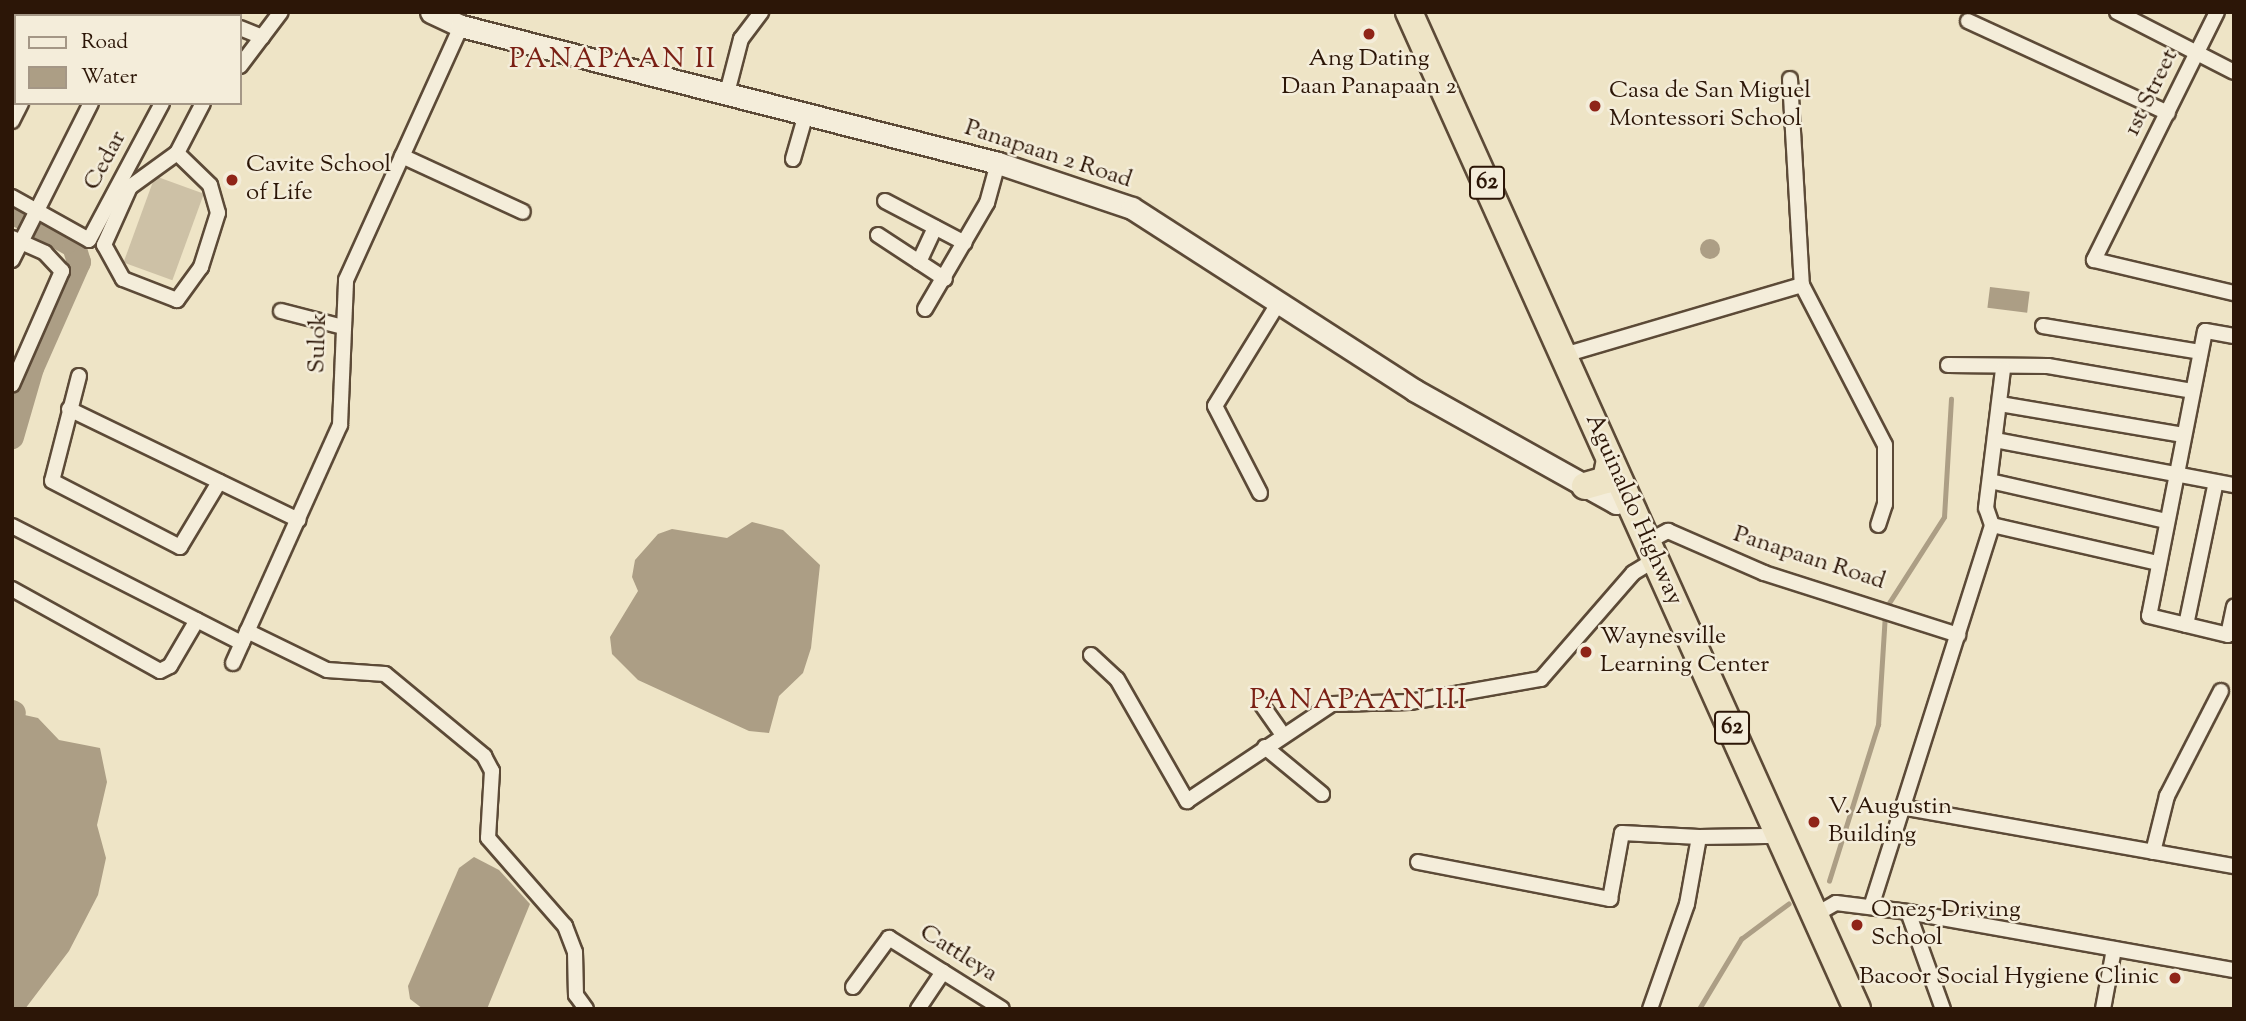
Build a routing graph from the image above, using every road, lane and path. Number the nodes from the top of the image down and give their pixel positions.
1 (281, 12) edge
2 (761, 12) edge
3 (1409, 12) edge
4 (2117, 12) edge
5 (2217, 12) edge
6 (446, 18) edge
7 (1968, 21) dead end
8 (242, 29) edge
9 (262, 37) junction
10 (2197, 53) junction
11 (242, 63) edge
12 (2234, 72) edge
13 (1790, 79) dead end
14 (727, 93) junction
15 (20, 105) edge
16 (90, 105) edge
17 (161, 105) edge
18 (202, 105) edge
19 (2168, 113) junction
20 (806, 114) junction
21 (12, 121) edge
22 (177, 153) junction
23 (402, 156) junction
24 (793, 159) dead end
25 (998, 163) junction
26 (12, 197) edge
27 (885, 201) dead end
28 (33, 211) junction
29 (523, 212) dead end
30 (935, 228) junction
31 (877, 235) dead end
32 (18, 239) edge
33 (965, 243) junction
34 (12, 260) edge
35 (919, 262) junction
36 (945, 279) junction
37 (1802, 285) junction
38 (2234, 293) edge
39 (1279, 302) junction
40 (925, 309) dead end
41 (281, 311) dead end
42 (340, 326) junction
43 (2043, 326) dead end
44 (2234, 336) edge
45 (2200, 352) junction
46 (1564, 355) junction
47 (1948, 365) dead end
48 (2003, 369) junction
49 (79, 376) dead end
50 (12, 385) edge
51 (2192, 391) junction
52 (2000, 404) junction
53 (69, 409) junction
54 (2183, 435) junction
55 (1995, 440) junction
56 (1611, 460) junction
57 (2175, 475) junction
58 (1990, 481) junction
59 (219, 482) junction
60 (2216, 482) junction
61 (2234, 485) edge
62 (1585, 486) junction
63 (1260, 493) dead end
64 (1628, 498) junction
65 (299, 520) junction
66 (2166, 521) junction
67 (1878, 525) dead end
68 (1992, 525) junction
69 (12, 526) edge
70 (1652, 550) junction
71 (2158, 563) junction
72 (12, 589) edge
73 (2234, 607) edge
74 (197, 620) junction
75 (2186, 625) junction
76 (1958, 635) junction
77 (245, 637) junction
78 (1091, 655) dead end
79 (233, 663) dead end
80 (2221, 691) dead end
81 (1262, 705) dead end
82 (1283, 735) junction
83 (1265, 747) junction
84 (1322, 794) dead end
85 (1907, 808) junction
86 (1779, 829) junction
87 (1699, 837) junction
88 (2153, 852) junction
89 (1418, 862) dead end
90 (2232, 864) edge
91 (1871, 907) junction
92 (1908, 912) junction
93 (1815, 915) junction
94 (2115, 949) junction
95 (2234, 970) edge
96 (943, 972) junction
97 (853, 987) dead end
98 (576, 995) junction
99 (993, 1006) edge
100 (570, 1009) edge
101 (586, 1009) edge
102 (918, 1009) edge
103 (1650, 1009) edge
104 (1857, 1009) edge
105 (1943, 1009) edge
106 (2103, 1009) edge

1 - 9 street
2 - 14 street
3 - 46 highway, Aguinaldo Highway / 62
4 - 10 street
5 - 10 street, 1st Street
6 - 14 street, Panapaan 2 Road
6 - 23 street, Sulok
7 - 19 street
8 - 9 street
9 - 11 street
10 - 12 street
10 - 19 street, 1st Street
13 - 37 street
14 - 20 street, Panapaan 2 Road
15 - 21 street
16 - 28 street
17 - 28 street, Cedar
18 - 22 street
19 - 38 street, 1st Street
20 - 24 street
20 - 25 street, Panapaan 2 Road
22 - 22 street
23 - 29 street
23 - 42 street, Sulok
25 - 33 street
25 - 39 street, Panapaan 2 Road
26 - 28 street
27 - 30 street
28 - 32 street
30 - 33 street
30 - 35 street
31 - 35 street
32 - 34 street
32 - 50 street
33 - 36 street
35 - 36 street
36 - 40 street
37 - 46 street
37 - 67 street
39 - 62 street, Panapaan 2 Road
39 - 63 street
41 - 42 street
42 - 65 street, Sulok
43 - 45 street
44 - 45 street
45 - 51 street
46 - 56 highway, Aguinaldo Highway / 62
47 - 48 street
48 - 51 street
48 - 52 street
49 - 53 street
51 - 54 street
52 - 54 street
52 - 55 street
53 - 59 street
53 - 59 street
54 - 57 street
55 - 57 street
55 - 58 street
56 - 62 highway
56 - 64 highway, Aguinaldo Highway / 62
57 - 60 street
57 - 66 street
58 - 66 street
58 - 68 street
59 - 65 street
60 - 61 street
60 - 75 street
62 - 64 street, Panapaan 2 Road
64 - 70 highway, Aguinaldo Highway / 62
65 - 77 street, Sulok
66 - 71 street
68 - 71 street
68 - 76 street
69 - 74 street
70 - 76 street, Panapaan Road
70 - 82 street
70 - 86 highway, Aguinaldo Highway / 62
71 - 75 street
72 - 74 street
73 - 75 street
74 - 77 street
76 - 85 street
77 - 79 street, Sulok
77 - 98 street
78 - 83 street
80 - 88 street
81 - 82 street
82 - 83 street
83 - 84 street
85 - 88 street
85 - 91 street
86 - 87 street
86 - 93 highway, Aguinaldo Highway / 62
87 - 89 street
87 - 103 street
88 - 90 street
91 - 92 street
91 - 93 street
92 - 94 street
92 - 105 street
93 - 104 highway, Aguinaldo Highway / 62
94 - 95 street
94 - 106 street
96 - 97 street, Cattleya
96 - 99 street, Cattleya
96 - 102 street
98 - 100 street
98 - 101 street

